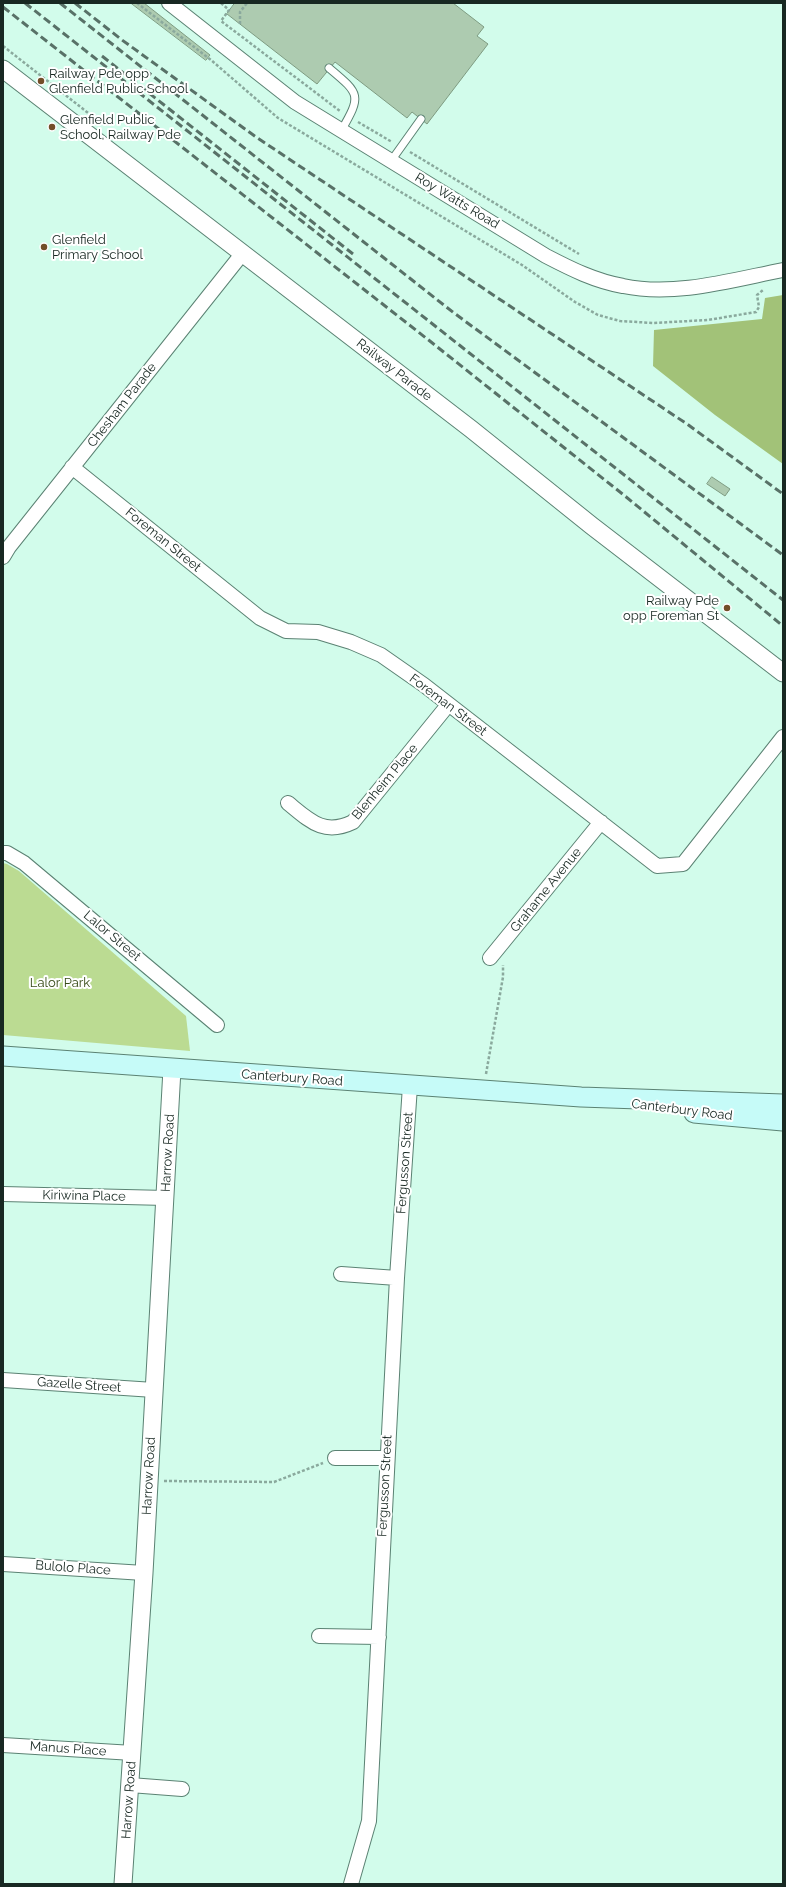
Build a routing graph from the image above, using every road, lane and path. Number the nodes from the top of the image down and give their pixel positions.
1 (137, 3) edge
2 (169, 3) edge
3 (221, 3) edge
4 (247, 3) edge
5 (240, 24) dead end
6 (3, 46) edge
7 (329, 68) dead end
8 (3, 69) edge
9 (350, 116) junction
10 (421, 119) dead end
11 (97, 120) dead end
12 (341, 131) junction
13 (401, 147) junction
14 (391, 161) junction
15 (242, 254) junction
16 (581, 256) dead end
17 (783, 270) edge
18 (769, 289) dead end
19 (72, 468) junction
20 (3, 556) edge
21 (783, 673) edge
22 (448, 705) junction
23 (783, 737) edge
24 (288, 803) dead end
25 (601, 822) junction
26 (3, 853) edge
27 (501, 944) junction
28 (490, 958) dead end
29 (217, 1025) dead end
30 (3, 1056) edge
31 (172, 1069) junction
32 (410, 1086) junction
33 (483, 1090) junction
34 (581, 1097) junction
35 (783, 1104) edge
36 (704, 1114) junction
37 (783, 1121) edge
38 (783, 1131) edge
39 (3, 1194) edge
40 (166, 1198) junction
41 (341, 1274) dead end
42 (396, 1278) junction
43 (3, 1380) edge
44 (154, 1390) junction
45 (335, 1458) joint
46 (386, 1458) junction
47 (149, 1481) junction
48 (3, 1564) edge
49 (144, 1573) junction
50 (319, 1636) dead end
51 (379, 1637) junction
52 (3, 1745) edge
53 (133, 1753) junction
54 (130, 1785) junction
55 (182, 1789) dead end
56 (123, 1884) edge
57 (351, 1884) edge

1 - 18 path
2 - 12 street, Roy Watts Road
3 - 9 path
4 - 5 path
6 - 11 path
7 - 9 lane
8 - 15 street, Railway Parade
9 - 12 lane
9 - 13 path
10 - 13 lane
12 - 14 street, Roy Watts Road
13 - 14 lane
13 - 16 path
14 - 17 street, Roy Watts Road
15 - 19 street, Chesham Parade
15 - 21 street, Railway Parade
19 - 20 street, Chesham Parade
19 - 22 street, Foreman Street
22 - 24 street, Blenheim Place
22 - 25 street, Foreman Street
23 - 25 street, Foreman Street
25 - 27 street, Grahame Avenue
26 - 29 street, Lalor Street
27 - 28 street, Grahame Avenue
27 - 33 path
30 - 31 main road, Canterbury Road
31 - 32 main road, Canterbury Road
31 - 40 street, Harrow Road
32 - 33 main road, Canterbury Road
32 - 42 street, Fergusson Street
33 - 34 main road, Canterbury Road
34 - 35 main road, Canterbury Road
34 - 36 main road, Canterbury Road
36 - 37 main road, Canterbury Road
36 - 38 main road
39 - 40 street, Kiriwina Place
40 - 44 street, Harrow Road
41 - 42 street
42 - 46 street, Fergusson Street
43 - 44 street, Gazelle Street
44 - 47 street, Harrow Road
45 - 46 street
45 - 47 path
46 - 51 street, Fergusson Street
47 - 49 street, Harrow Road
48 - 49 street, Bulolo Place
49 - 53 street, Harrow Road
50 - 51 street
51 - 57 street, Fergusson Street
52 - 53 street, Manus Place
53 - 54 street, Harrow Road
54 - 55 street
54 - 56 street, Harrow Road

